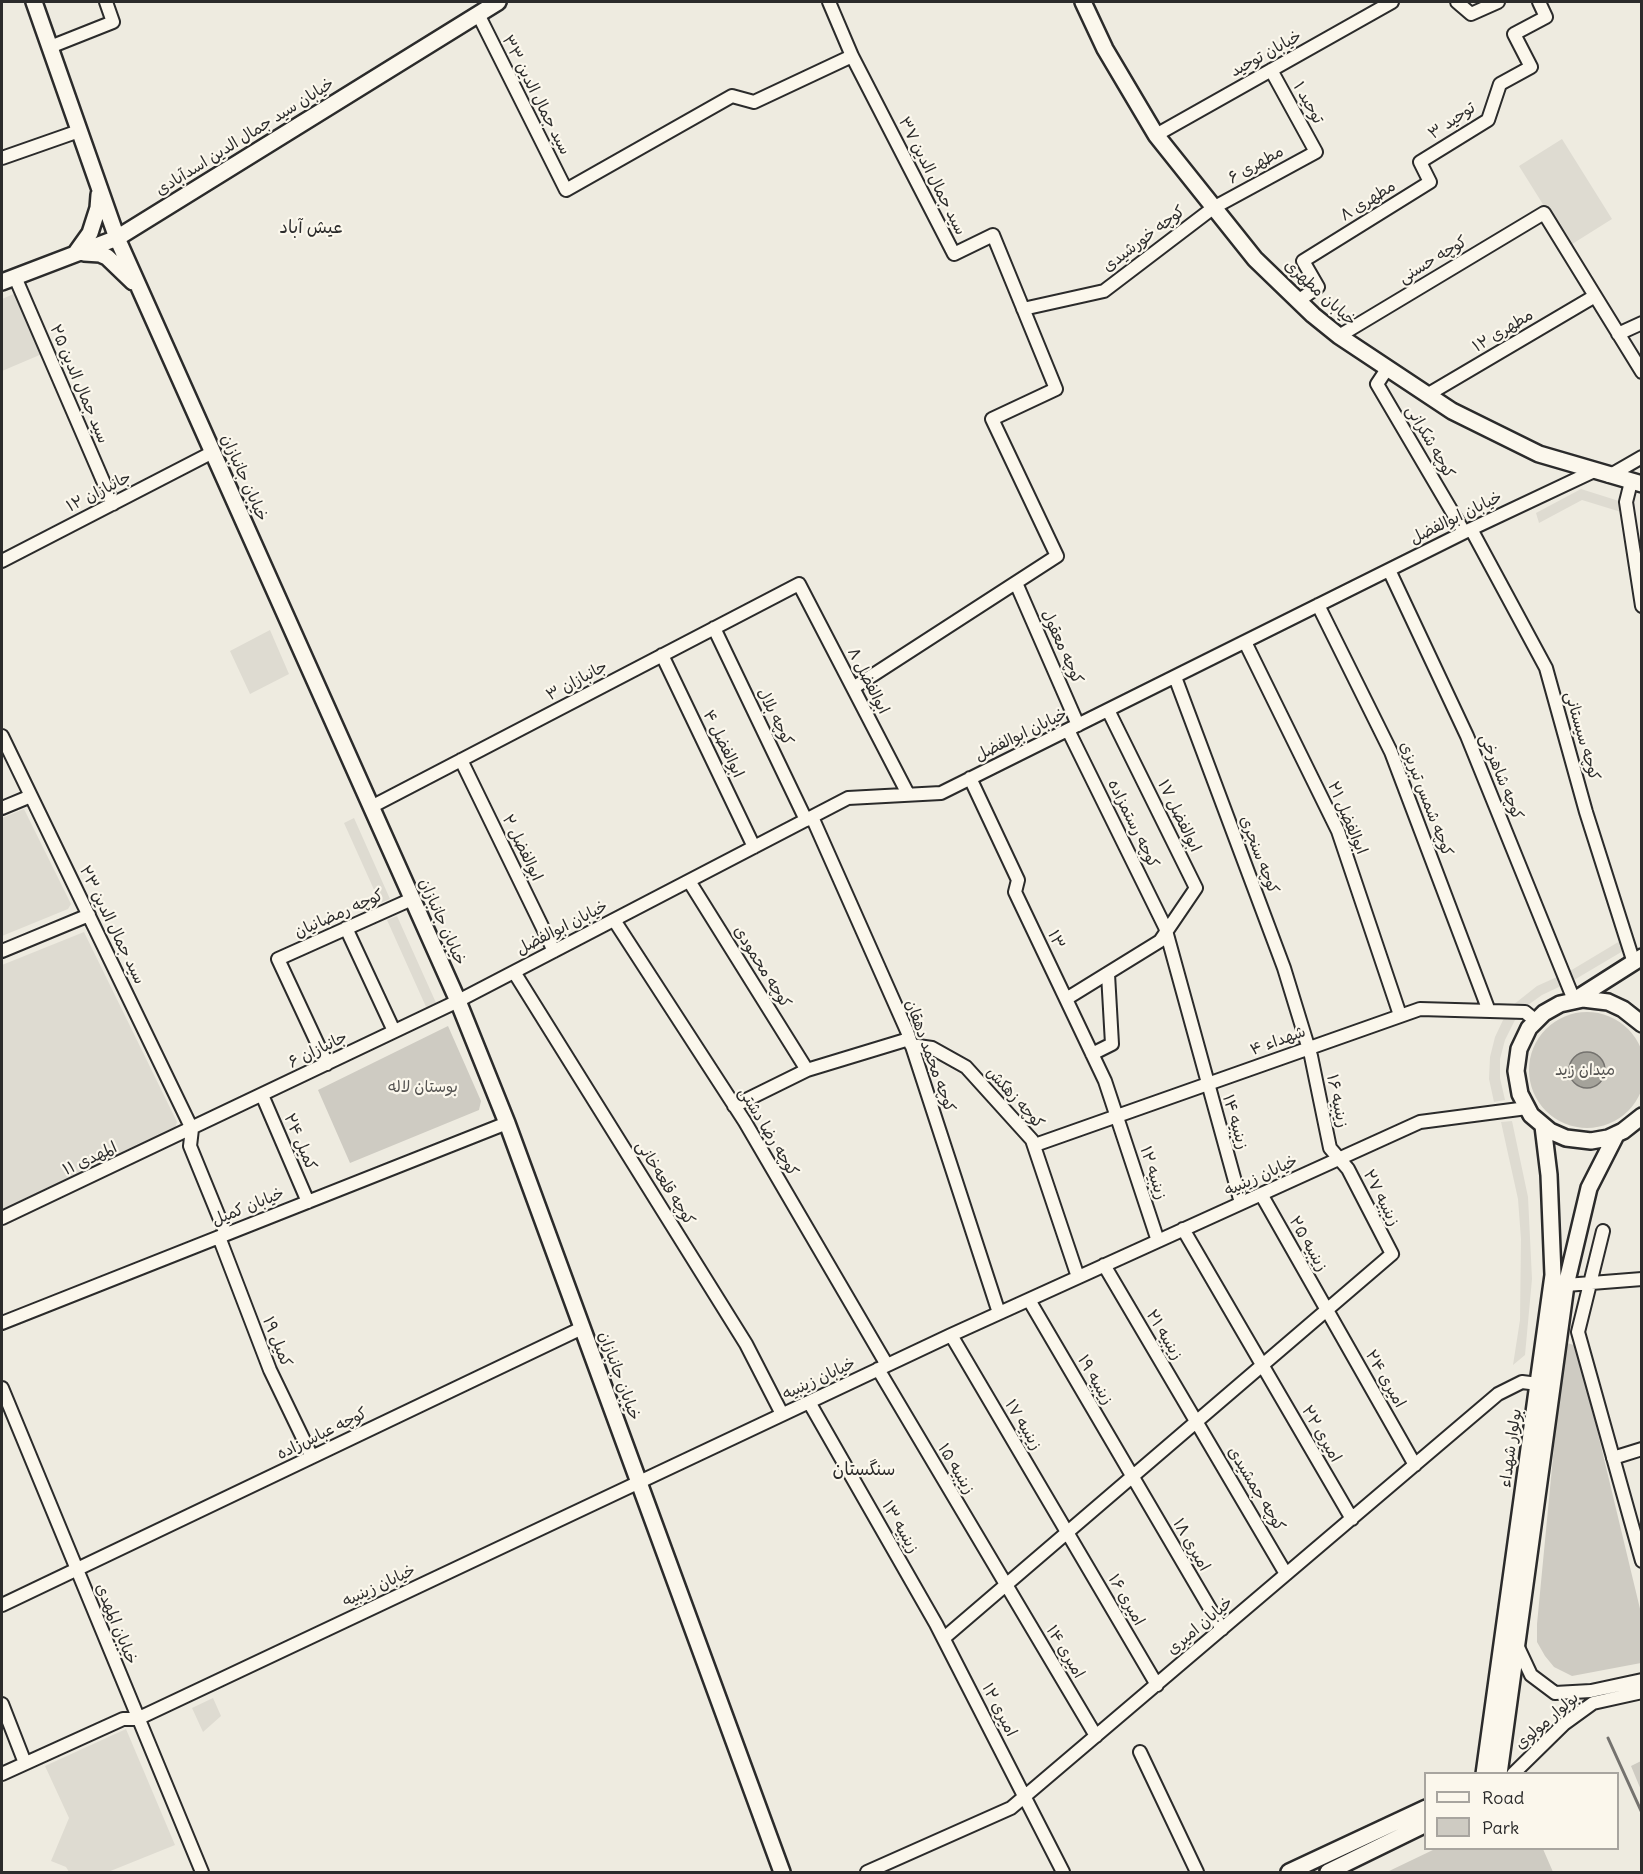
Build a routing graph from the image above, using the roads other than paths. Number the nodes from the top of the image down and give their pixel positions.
1 (34, 2) edge
2 (106, 2) edge
3 (498, 2) edge
4 (829, 2) edge
5 (1083, 2) edge
6 (1392, 2) edge
7 (1457, 2) edge
8 (1498, 2) edge
9 (1539, 2) edge
10 (478, 14) junction
11 (50, 47) junction
12 (852, 56) junction
13 (1271, 70) junction
14 (79, 131) junction
15 (1156, 135) junction
16 (1316, 152) joint
17 (2, 158) edge
18 (1420, 162) joint
19 (99, 188) junction
20 (1213, 208) junction
21 (117, 237) junction
22 (75, 254) junction
23 (8, 279) edge
24 (140, 288) junction
25 (1595, 296) junction
26 (1298, 301) junction
27 (1023, 309) junction
28 (1641, 323) edge
29 (1618, 334) junction
30 (1338, 336) junction
31 (1387, 369) junction
32 (1641, 372) edge
33 (1427, 395) junction
34 (213, 452) junction
35 (1641, 457) edge
36 (1594, 471) junction
37 (1609, 476) junction
38 (1636, 483) edge
39 (113, 504) junction
40 (1467, 531) junction
41 (2, 561) edge
42 (1389, 570) junction
43 (1016, 583) junction
44 (799, 584) joint
45 (1318, 605) junction
46 (1641, 606) edge
47 (714, 628) junction
48 (1245, 642) junction
49 (662, 655) junction
50 (1175, 676) junction
51 (853, 688) junction
52 (1108, 710) junction
53 (1073, 727) junction
54 (2, 736) edge
55 (461, 760) junction
56 (970, 778) junction
57 (908, 794) junction
58 (31, 796) junction
59 (371, 807) junction
60 (2, 808) edge
61 (809, 818) junction
62 (754, 847) junction
63 (689, 881) junction
64 (412, 899) junction
65 (89, 915) junction
66 (614, 920) junction
67 (346, 928) junction
68 (1166, 933) junction
69 (2, 951) edge
70 (554, 951) junction
71 (1638, 960) edge
72 (514, 972) junction
73 (1108, 974) junction
74 (1066, 999) junction
75 (1574, 1000) junction
76 (458, 1001) junction
77 (1489, 1011) junction
78 (1400, 1015) junction
79 (1536, 1021) junction
80 (1641, 1024) edge
81 (394, 1032) junction
82 (910, 1042) junction
83 (1307, 1048) junction
84 (1092, 1054) junction
85 (327, 1064) junction
86 (807, 1070) junction
87 (1207, 1083) junction
88 (262, 1095) junction
89 (734, 1106) junction
90 (1527, 1108) junction
91 (1117, 1116) junction
92 (1641, 1116) edge
93 (507, 1123) junction
94 (1543, 1126) junction
95 (192, 1129) junction
96 (1616, 1135) junction
97 (1035, 1145) junction
98 (1339, 1159) junction
99 (1261, 1194) junction
100 (308, 1202) junction
101 (1241, 1203) junction
102 (2, 1218) edge
103 (1184, 1229) junction
104 (1603, 1231) dead end
105 (222, 1235) junction
106 (1158, 1241) junction
107 (1104, 1265) junction
108 (1078, 1277) junction
109 (1641, 1279) edge
110 (1591, 1283) junction
111 (1566, 1285) junction
112 (1029, 1299) junction
113 (1326, 1310) junction
114 (999, 1313) junction
115 (2, 1323) edge
116 (582, 1328) junction
117 (1578, 1332) junction
118 (1560, 1333) junction
119 (951, 1335) junction
120 (1262, 1365) junction
121 (883, 1367) junction
122 (1538, 1384) junction
123 (2, 1388) edge
124 (809, 1402) junction
125 (782, 1414) junction
126 (1196, 1421) junction
127 (1641, 1449) edge
128 (312, 1457) junction
129 (1613, 1458) junction
130 (1415, 1465) junction
131 (1132, 1476) junction
132 (639, 1482) junction
133 (1352, 1519) junction
134 (1527, 1519) junction
135 (1636, 1519) edge
136 (1067, 1532) junction
137 (1641, 1561) edge
138 (76, 1570) junction
139 (1286, 1574) junction
140 (1006, 1585) junction
141 (2, 1605) edge
142 (1222, 1629) junction
143 (944, 1638) junction
144 (1517, 1645) junction
145 (1641, 1680) edge
146 (1157, 1685) junction
147 (1641, 1692) edge
148 (1592, 1697) junction
149 (2, 1704) edge
150 (137, 1719) junction
151 (1096, 1736) junction
152 (1140, 1752) dead end
153 (26, 1763) junction
154 (1484, 1772) edge
155 (1499, 1772) edge
156 (1514, 1772) edge
157 (2, 1774) edge
158 (1024, 1797) junction
159 (1424, 1808) edge
160 (1424, 1824) edge
161 (202, 1872) edge
162 (782, 1872) edge
163 (867, 1872) edge
164 (1063, 1872) edge
165 (1197, 1872) edge
166 (1289, 1872) edge
167 (1328, 1872) edge

1 - 11 main road, خیابان جانبازان
2 - 11 street
3 - 10 main road, خیابان سید جمال الدین اسدآبادی
4 - 12 street, سید جمال الدین ۳۷
5 - 15 main road, خیابان مطهری
6 - 13 street, خیابان توحید
7 - 8 street
9 - 18 street, توحید ۳
10 - 12 street, سید جمال الدین ۳۳
10 - 21 main road, خیابان سید جمال الدین اسدآبادی
11 - 14 main road, خیابان جانبازان
12 - 27 street, سید جمال الدین ۳۷
13 - 15 street, خیابان توحید
13 - 16 street, توحید ۱
14 - 17 street
14 - 19 main road, خیابان جانبازان
15 - 20 main road, خیابان مطهری
16 - 20 street, مطهری ۶
18 - 26 street, مطهری ۸
19 - 21 main road, خیابان جانبازان
19 - 22 main road
20 - 26 main road, خیابان مطهری
20 - 27 street, کوچه خورشیدی
21 - 22 main road, خیابان سید جمال الدین اسدآبادی
21 - 24 main road, خیابان جانبازان
22 - 23 main road, خیابان سید جمال الدین اسدآبادی
22 - 24 main road
23 - 39 street, سید جمال الدین ۲۵
24 - 34 main road, خیابان جانبازان
25 - 29 street
25 - 30 street, کوچه حسنی
25 - 33 street, مطهری ۱۲
26 - 30 main road, خیابان مطهری
27 - 43 street
28 - 29 street
29 - 32 street
30 - 31 main road, خیابان مطهری
31 - 33 main road, خیابان مطهری
31 - 40 street, کوچه شکرانی
33 - 36 main road, خیابان مطهری
34 - 39 street, جانبازان ۱۲
34 - 59 main road, خیابان جانبازان
35 - 37 street
36 - 37 main road, خیابان مطهری
36 - 40 street, خیابان ابوالفضل
37 - 38 main road, خیابان مطهری
38 - 46 street
39 - 41 street, جانبازان ۱۲
40 - 42 street, خیابان ابوالفضل
40 - 71 street, کوچه سیستانی
42 - 45 street, خیابان ابوالفضل
42 - 75 street, کوچه شاهرخی
43 - 51 street
43 - 53 street, کوچه معقول
44 - 47 street, جانبازان ۳
44 - 51 street, ابوالفضل ۸
45 - 48 street, خیابان ابوالفضل
45 - 77 street, کوچه شمس تبریزی
47 - 49 street, جانبازان ۳
47 - 61 street, کوچه بلال
48 - 50 street, خیابان ابوالفضل
48 - 78 street, ابوالفضل ۲۱
49 - 55 street, جانبازان ۳
49 - 62 street, ابوالفضل ۴
50 - 52 street, خیابان ابوالفضل
50 - 83 street, کوچه سنجری
51 - 57 street, ابوالفضل ۸
52 - 53 street, خیابان ابوالفضل
52 - 68 street, ابوالفضل ۱۷
53 - 56 street, خیابان ابوالفضل
53 - 68 street, کوچه رستمزاده
54 - 58 street, سید جمال الدین ۲۳
55 - 59 street, جانبازان ۳
55 - 70 street, ابوالفضل ۲
56 - 57 street, خیابان ابوالفضل
56 - 74 street, ۱۳
57 - 61 street, خیابان ابوالفضل
58 - 60 street
58 - 65 street, سید جمال الدین ۲۳
59 - 64 main road, خیابان جانبازان
61 - 62 street, خیابان ابوالفضل
61 - 82 street, کوچه محمد دهقان
62 - 63 street, خیابان ابوالفضل
63 - 66 street, خیابان ابوالفضل
63 - 86 street, کوچه محمودی
64 - 67 street, کوچه رمضانیان
64 - 76 main road, خیابان جانبازان
65 - 69 street
65 - 95 street, سید جمال الدین ۲۳
66 - 70 street, خیابان ابوالفضل
66 - 89 street, کوچه رضا دشتی
67 - 81 street
67 - 85 street, کوچه رمضانیان
68 - 73 street
68 - 87 street, کوچه رستمزاده
70 - 72 street, خیابان ابوالفضل
71 - 75 main road
72 - 76 street, خیابان ابوالفضل
72 - 125 street, کوچه قلعه‌خانی
73 - 74 street
73 - 84 street
74 - 84 street, ۱۳
75 - 79 main road
75 - 80 main road
76 - 81 street, جانبازان ۶
76 - 93 main road, خیابان جانبازان
77 - 78 street, شهداء ۴
77 - 79 street, شهداء ۴
78 - 83 street, شهداء ۴
79 - 90 main road
81 - 85 street, جانبازان ۶
82 - 86 street
82 - 97 street, کوچه زهکش
82 - 114 street, کوچه محمد دهقان
83 - 87 street, شهداء ۴
83 - 98 street, زینبیه ۱۶
84 - 91 street, ۱۳
85 - 88 street, جانبازان ۶
86 - 89 street
87 - 91 street, شهداء ۴
87 - 101 street, زینبیه ۱۴
88 - 95 street, جانبازان ۶
88 - 100 street, کمیل ۲۴
89 - 121 street, کوچه رضا دشتی
90 - 94 main road
90 - 98 street, خیابان زینبیه
91 - 97 street, شهداء ۴
91 - 106 street, زینبیه ۱۲
92 - 96 main road
93 - 100 street, خیابان کمیل
93 - 116 main road, خیابان جانبازان
94 - 96 main road
94 - 122 main road, بولوار شهداء
95 - 102 street, المهدی ۱۱
95 - 105 street, کمیل ۱۹
96 - 111 main road, بولوار شهداء
97 - 108 street, کوچه زهکش
98 - 99 street, خیابان زینبیه
98 - 113 street, زینبیه ۲۷
99 - 101 street, خیابان زینبیه
99 - 113 street, زینبیه ۲۵
100 - 105 street, خیابان کمیل
101 - 103 street, خیابان زینبیه
103 - 106 street, خیابان زینبیه
103 - 120 street, امیری ۲۲
104 - 110 street
105 - 115 street, خیابان کمیل
105 - 128 street, کمیل ۱۹
106 - 107 street, خیابان زینبیه
107 - 108 street, خیابان زینبیه
107 - 126 street, زینبیه ۲۱
108 - 112 street, خیابان زینبیه
109 - 110 street
110 - 111 street
110 - 117 street
111 - 118 main road, بولوار شهداء
112 - 114 street, خیابان زینبیه
112 - 131 street, زینبیه ۱۹
113 - 120 street
113 - 130 street, امیری ۲۴
114 - 119 street, خیابان زینبیه
116 - 128 street, کوچه عباس‌زاده
116 - 132 main road, خیابان جانبازان
117 - 118 street
117 - 129 street
118 - 134 main road, بولوار شهداء
119 - 121 street, خیابان زینبیه
119 - 136 street, زینبیه ۱۷
120 - 126 street
120 - 133 street, امیری ۲۲
121 - 124 street, خیابان زینبیه
121 - 140 street, زینبیه ۱۵
122 - 130 street, خیابان امیری
122 - 134 main road, بولوار شهداء
123 - 138 street, خیابان المهدی
124 - 125 street, خیابان زینبیه
124 - 143 street, زینبیه ۱۳
125 - 132 street, خیابان زینبیه
126 - 131 street
126 - 139 street, کوچه جمشیدی
127 - 129 street
128 - 138 street, کوچه عباس‌زاده
129 - 135 street
130 - 133 street, خیابان امیری
131 - 136 street
131 - 142 street, امیری ۱۸
132 - 150 street, خیابان زینبیه
132 - 162 main road, خیابان جانبازان
133 - 139 street, خیابان امیری
134 - 144 main road, بولوار شهداء
134 - 154 main road, بولوار شهداء
135 - 137 street
136 - 140 street
136 - 146 street, امیری ۱۶
138 - 141 street, کوچه عباس‌زاده
138 - 150 street, خیابان المهدی
139 - 142 street, خیابان امیری
140 - 143 street
140 - 151 street, امیری ۱۴
142 - 146 street, خیابان امیری
143 - 158 street, امیری ۱۲
144 - 148 street, بولوار مولوی
144 - 155 main road, بولوار شهداء
145 - 148 street, بولوار مولوی
146 - 151 street, خیابان امیری
147 - 148 street, بولوار مولوی
148 - 156 street, بولوار مولوی
149 - 153 street
150 - 153 street, خیابان زینبیه
150 - 161 street, خیابان المهدی
151 - 158 street, خیابان امیری
152 - 165 street
153 - 157 street, خیابان زینبیه
158 - 163 street, خیابان امیری
158 - 164 street, امیری ۱۲
159 - 166 main road
160 - 167 main road

